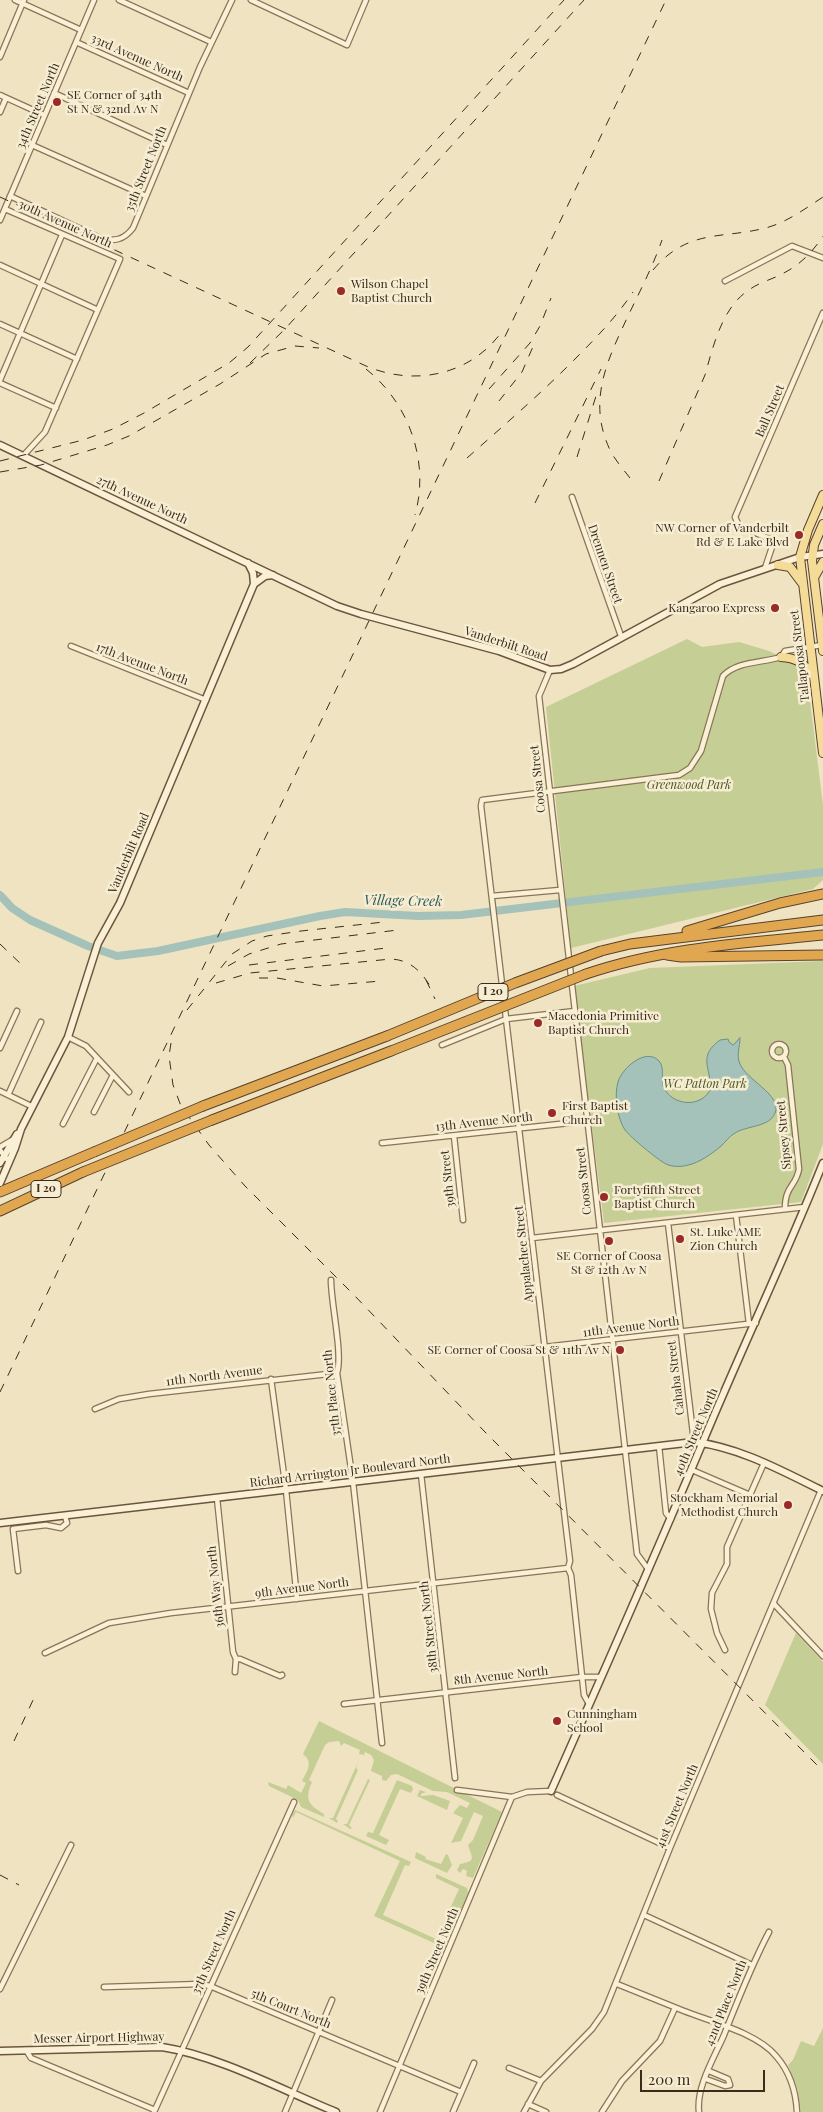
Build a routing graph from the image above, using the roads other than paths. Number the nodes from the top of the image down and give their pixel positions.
1 (15, 0) edge
2 (94, 0) edge
3 (119, 0) edge
4 (232, 0) edge
5 (251, 0) edge
6 (366, 0) edge
7 (23, 2) edge
8 (81, 30) junction
9 (76, 42) junction
10 (211, 42) junction
11 (0, 57) edge
12 (54, 93) junction
13 (189, 93) junction
14 (0, 95) edge
15 (6, 98) junction
16 (0, 112) edge
17 (44, 115) junction
18 (32, 145) junction
19 (167, 145) junction
20 (10, 196) junction
21 (146, 196) junction
22 (5, 209) junction
23 (0, 220) edge
24 (62, 235) junction
25 (823, 258) edge
26 (0, 265) edge
27 (725, 281) dead end
28 (41, 284) junction
29 (98, 310) junction
30 (823, 313) edge
31 (0, 324) edge
32 (20, 333) junction
33 (77, 358) junction
34 (0, 381) edge
35 (56, 408) junction
36 (0, 445) edge
37 (23, 456) junction
38 (823, 495) edge
39 (572, 497) dead end
40 (823, 524) edge
41 (823, 554) edge
42 (812, 555) junction
43 (800, 557) junction
44 (823, 562) edge
45 (248, 563) junction
46 (778, 565) junction
47 (766, 568) junction
48 (275, 576) junction
49 (814, 581) junction
50 (254, 584) junction
51 (803, 584) junction
52 (622, 636) junction
53 (822, 645) edge
54 (71, 646) dead end
55 (809, 648) junction
56 (823, 651) edge
57 (781, 657) junction
58 (550, 670) junction
59 (813, 677) junction
60 (206, 700) junction
61 (823, 753) edge
62 (549, 792) junction
63 (823, 888) edge
64 (560, 892) junction
65 (823, 894) edge
66 (812, 896) junction
67 (492, 898) junction
68 (823, 920) edge
69 (823, 935) edge
70 (646, 942) junction
71 (660, 954) junction
72 (823, 955) edge
73 (17, 1011) dead end
74 (575, 1011) junction
75 (506, 1019) junction
76 (41, 1022) dead end
77 (68, 1037) junction
78 (442, 1045) dead end
79 (0, 1048) edge
80 (784, 1057) dead end
81 (97, 1058) junction
82 (114, 1075) junction
83 (0, 1091) edge
84 (129, 1092) dead end
85 (8, 1095) junction
86 (31, 1106) junction
87 (94, 1112) dead end
88 (588, 1121) junction
89 (63, 1124) dead end
90 (21, 1129) junction
91 (519, 1129) junction
92 (454, 1136) junction
93 (382, 1143) dead end
94 (1, 1150) edge
95 (9, 1162) junction
96 (0, 1163) edge
97 (823, 1163) edge
98 (1, 1179) edge
99 (0, 1192) edge
100 (805, 1207) junction
101 (4, 1209) edge
102 (786, 1209) junction
103 (736, 1215) junction
104 (463, 1220) dead end
105 (668, 1223) junction
106 (600, 1231) junction
107 (532, 1238) junction
108 (331, 1280) dead end
109 (752, 1324) junction
110 (680, 1332) junction
111 (612, 1340) junction
112 (544, 1348) junction
113 (509, 1351) dead end
114 (337, 1373) junction
115 (271, 1380) junction
116 (95, 1409) dead end
117 (694, 1442) junction
118 (702, 1443) junction
119 (659, 1446) junction
120 (625, 1450) junction
121 (557, 1458) junction
122 (764, 1463) junction
123 (692, 1470) junction
124 (420, 1474) junction
125 (353, 1482) junction
126 (286, 1490) junction
127 (822, 1490) edge
128 (750, 1495) junction
129 (217, 1498) junction
130 (62, 1516) junction
131 (671, 1520) junction
132 (0, 1523) edge
133 (568, 1568) junction
134 (648, 1570) junction
135 (18, 1571) dead end
136 (434, 1584) junction
137 (365, 1591) junction
138 (297, 1599) junction
139 (774, 1604) junction
140 (229, 1607) junction
141 (725, 1650) dead end
142 (822, 1652) edge
143 (44, 1653) dead end
144 (236, 1659) junction
145 (235, 1672) dead end
146 (282, 1675) dead end
147 (582, 1677) junction
148 (601, 1677) junction
149 (446, 1692) junction
150 (378, 1700) junction
151 (344, 1704) dead end
152 (589, 1704) junction
153 (382, 1743) dead end
154 (455, 1778) dead end
155 (457, 1790) dead end
156 (554, 1793) junction
157 (512, 1796) junction
158 (294, 1802) dead end
159 (70, 1845) dead end
160 (670, 1848) junction
161 (644, 1915) junction
162 (769, 1932) dead end
163 (752, 1965) junction
164 (617, 1984) junction
165 (210, 1986) junction
166 (104, 1987) dead end
167 (0, 1989) edge
168 (332, 2000) dead end
169 (676, 2008) junction
170 (727, 2027) junction
171 (319, 2031) junction
172 (26, 2050) junction
173 (182, 2050) junction
174 (0, 2051) edge
175 (474, 2063) dead end
176 (400, 2065) junction
177 (509, 2068) dead end
178 (709, 2071) junction
179 (706, 2079) junction
180 (540, 2081) junction
181 (461, 2092) junction
182 (292, 2094) junction
183 (528, 2104) junction
184 (154, 2111) edge
185 (285, 2112) edge
186 (336, 2112) edge
187 (380, 2112) edge
188 (452, 2112) edge
189 (524, 2112) edge
190 (546, 2112) edge
191 (602, 2112) edge
192 (699, 2112) edge
193 (797, 2112) edge

1 - 7 street, 33rd Avenue North
2 - 8 street, 34th Street North
3 - 10 street
4 - 10 street, 35th Street North
5 - 6 street
7 - 8 street, 33rd Avenue North
7 - 11 street
8 - 9 street, 34th Street North
9 - 12 street, 34th Street North
9 - 13 street, 33rd Avenue North
10 - 13 street, 35th Street North
12 - 17 street, 34th Street North
12 - 19 street
13 - 19 street, 35th Street North
14 - 15 street
15 - 16 street
15 - 17 street
17 - 18 street, 34th Street North
18 - 20 street, 34th Street North
18 - 21 street
19 - 21 street, 35th Street North
20 - 21 street, 35th Street North
20 - 22 street, 34th Street North
22 - 23 street, 34th Street North
22 - 24 street, 30th Avenue North
24 - 28 street
24 - 29 street, 30th Avenue North
25 - 27 street
26 - 28 street
28 - 29 street
28 - 32 street
29 - 33 street
30 - 47 street, Ball Street
31 - 32 street
32 - 33 street
32 - 34 street
33 - 35 street
34 - 35 street
35 - 37 street
36 - 37 street, 27th Avenue North
37 - 45 street, 27th Avenue North
38 - 43 main road
39 - 52 street, Drennen Street
40 - 42 main road
41 - 42 street, Vanderbilt Road
42 - 43 street, Vanderbilt Road
42 - 49 main road, Tallapoosa Street
43 - 46 street, Vanderbilt Road
43 - 51 main road, Tallapoosa Street
44 - 49 main road
45 - 48 street, 27th Avenue North
45 - 50 street
46 - 47 street, Vanderbilt Road
46 - 51 main road
47 - 52 street, Vanderbilt Road
48 - 50 street
48 - 58 street, Vanderbilt Road
49 - 53 main road, Tallapoosa Street
50 - 60 street, Vanderbilt Road
51 - 55 main road, Tallapoosa Street
52 - 58 street, Vanderbilt Road
53 - 55 street
53 - 56 main road, Tallapoosa Street
54 - 60 street, 17th Avenue North
55 - 57 street
55 - 59 main road, Tallapoosa Street
57 - 59 main road
57 - 62 street
58 - 62 street, Coosa Street
59 - 61 main road, Tallapoosa Street
60 - 77 street, Vanderbilt Road
62 - 64 street, Coosa Street
62 - 67 street, Appalachee Street
63 - 66 highway
64 - 67 street
64 - 74 street, Coosa Street
65 - 66 highway
66 - 70 highway
67 - 75 street, Appalachee Street
68 - 70 highway, I 20
69 - 71 highway, I 20
70 - 99 highway, I 20, bridge
71 - 72 highway
71 - 101 highway, I 20, bridge
73 - 79 street
74 - 75 street
74 - 88 street, Coosa Street
75 - 78 street
75 - 91 street, Appalachee Street
76 - 85 street
77 - 81 street
77 - 86 street, Vanderbilt Road
80 - 102 street, Sipsey Street
81 - 82 street
81 - 89 street
82 - 84 street
82 - 87 street
83 - 85 street
85 - 86 street
86 - 90 street, Vanderbilt Road
88 - 91 street, 13th Avenue North
88 - 106 street, Coosa Street
90 - 94 street, Vanderbilt Road
90 - 95 street, Vanderbilt Road
91 - 92 street, 13th Avenue North
91 - 107 street, Appalachee Street
92 - 93 street, 13th Avenue North
92 - 104 street, 39th Street
94 - 95 street
94 - 96 street, Vanderbilt Road
95 - 98 street, Vanderbilt Road
97 - 100 street, 40th Street North
100 - 102 street
100 - 109 street, 40th Street North
102 - 103 street
103 - 105 street
103 - 109 street
105 - 106 street
105 - 110 street, Cahaba Street
106 - 107 street
106 - 111 street, Coosa Street
107 - 112 street, Appalachee Street
108 - 114 street, 37th Place North
109 - 110 street, 11th Avenue North
109 - 118 street, 40th Street North
110 - 111 street, 11th Avenue North
110 - 117 street, Cahaba Street
111 - 112 street, 11th Avenue North
111 - 120 street, Coosa Street
112 - 113 street, 11th Avenue North
112 - 121 street, Appalachee Street
114 - 115 street, 11th North Avenue
114 - 125 street, 37th Place North
115 - 116 street, 11th North Avenue
115 - 126 street
117 - 118 street, Richard Arrington Jr Boulevard North
117 - 119 street, Richard Arrington Jr Boulevard North
118 - 122 street, Richard Arrington Jr Boulevard North
118 - 123 street, 40th Street North
119 - 120 street, Richard Arrington Jr Boulevard North
119 - 131 street
120 - 121 street, Richard Arrington Jr Boulevard North
120 - 134 street, Coosa Street
121 - 124 street, Richard Arrington Jr Boulevard North
121 - 133 street, Appalachee Street
122 - 127 street, Richard Arrington Jr Boulevard North
122 - 128 street
123 - 128 street
123 - 131 street, 40th Street North
124 - 125 street, Richard Arrington Jr Boulevard North
124 - 136 street, 38th Street North
125 - 126 street, Richard Arrington Jr Boulevard North
125 - 137 street, 37th Place North
126 - 129 street, Richard Arrington Jr Boulevard North
126 - 138 street
127 - 139 street, 41st Street North
128 - 141 street
129 - 130 street, Richard Arrington Jr Boulevard North
129 - 140 street, 36th Way North
130 - 132 street, Richard Arrington Jr Boulevard North
130 - 135 street
131 - 134 street, 40th Street North
133 - 136 street, 9th Avenue North
133 - 147 street, Appalachee Street
134 - 148 street, 40th Street North
136 - 137 street, 9th Avenue North
136 - 149 street, 38th Street North
137 - 138 street, 9th Avenue North
137 - 150 street, 37th Place North
138 - 140 street, 9th Avenue North
139 - 142 street
139 - 160 street, 41st Street North
140 - 143 street, 9th Avenue North
140 - 144 street, 36th Way North
144 - 145 street, 36th Way North
144 - 146 street
147 - 148 street, 8th Avenue North
147 - 149 street, 8th Avenue North
147 - 152 street, Appalachee Street
148 - 152 street, 40th Street North
149 - 150 street, 8th Avenue North
149 - 154 street, 38th Street North
150 - 151 street, 8th Avenue North
150 - 153 street, 37th Place North
152 - 156 street, 40th Street North
155 - 157 street
156 - 157 street
156 - 160 street
157 - 176 street, 39th Street North
158 - 165 street, 37th Street North
159 - 167 street
160 - 161 street, 41st Street North
161 - 163 street
161 - 164 street, 41st Street North
162 - 163 street, 42nd Place North
163 - 170 street, 42nd Place North
164 - 169 street
164 - 180 street, 41st Street North
165 - 166 street, 5th Court North
165 - 171 street, 5th Court North
165 - 173 street, 37th Street North
168 - 171 street
169 - 170 street
169 - 191 street
170 - 178 street, 42nd Place North
170 - 193 street
171 - 176 street, 5th Court North
171 - 182 street
172 - 173 street, Messer Airport Highway
172 - 174 street, Messer Airport Highway
172 - 184 street
173 - 182 street, Messer Airport Highway
173 - 184 street, 37th Street North
175 - 181 street
176 - 181 street, 5th Court North
176 - 187 street, 39th Street North
177 - 180 street
178 - 179 street, 42nd Place North
178 - 179 street
179 - 192 street, 42nd Place North
180 - 183 street, 41st Street North
181 - 188 street
182 - 185 street
182 - 186 street, Messer Airport Highway
183 - 189 street, 41st Street North
183 - 190 street

